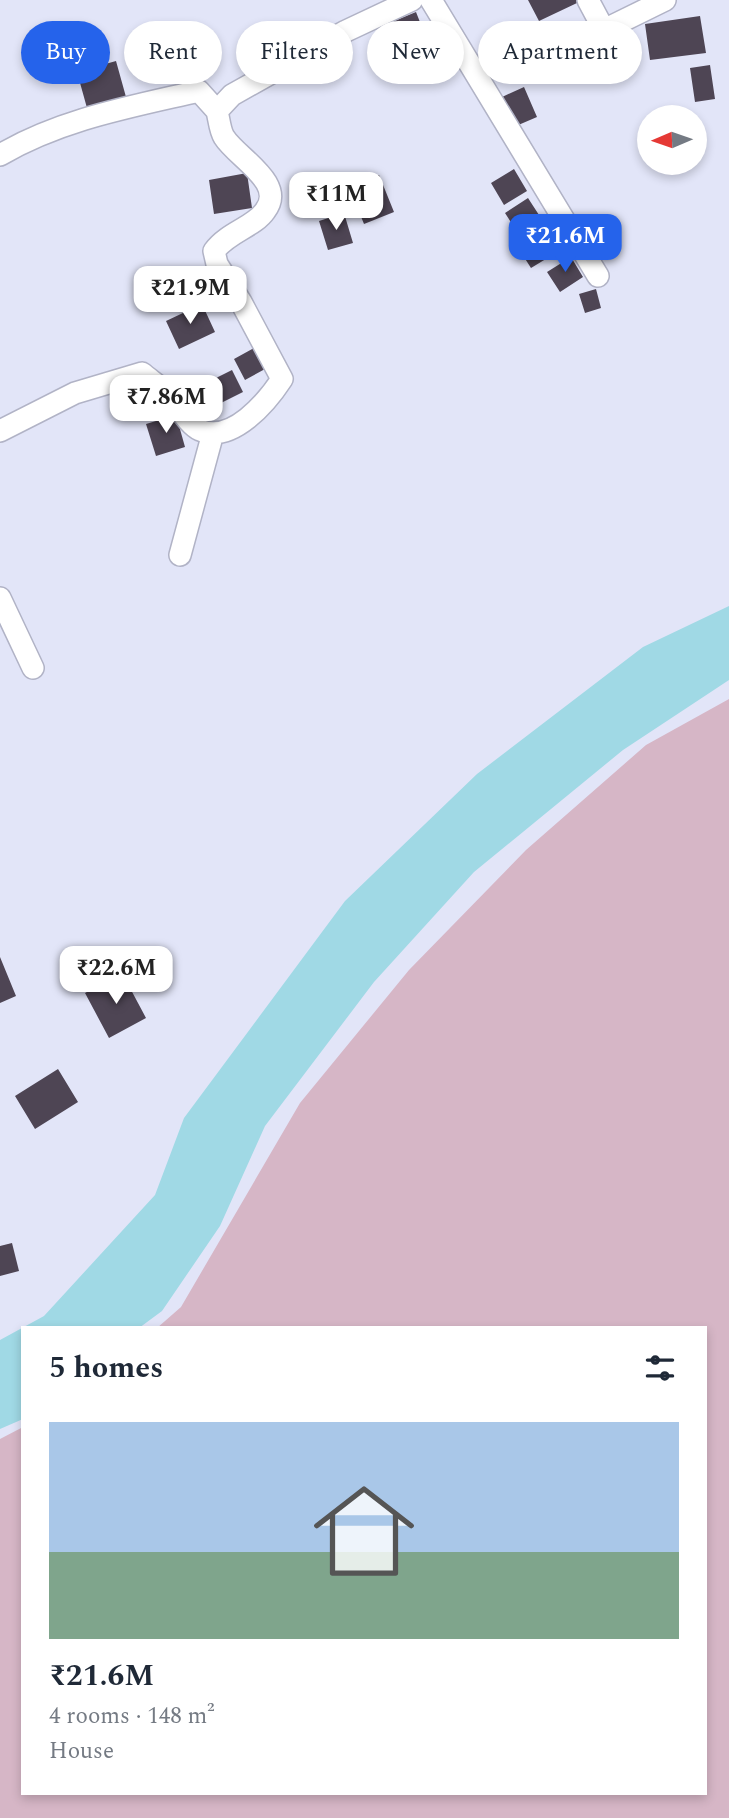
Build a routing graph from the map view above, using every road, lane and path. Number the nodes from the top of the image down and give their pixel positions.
1 (412, 0) edge
2 (431, 0) edge
3 (588, 0) edge
4 (665, 0) edge
5 (217, 111) junction
6 (0, 155) edge
7 (598, 276) dead end
8 (0, 431) edge
9 (213, 433) junction
10 (180, 555) dead end
11 (0, 598) edge
12 (33, 668) dead end

1 - 5 street
2 - 7 street
3 - 4 street
5 - 6 street
5 - 9 street
8 - 9 street
9 - 10 street
11 - 12 street

